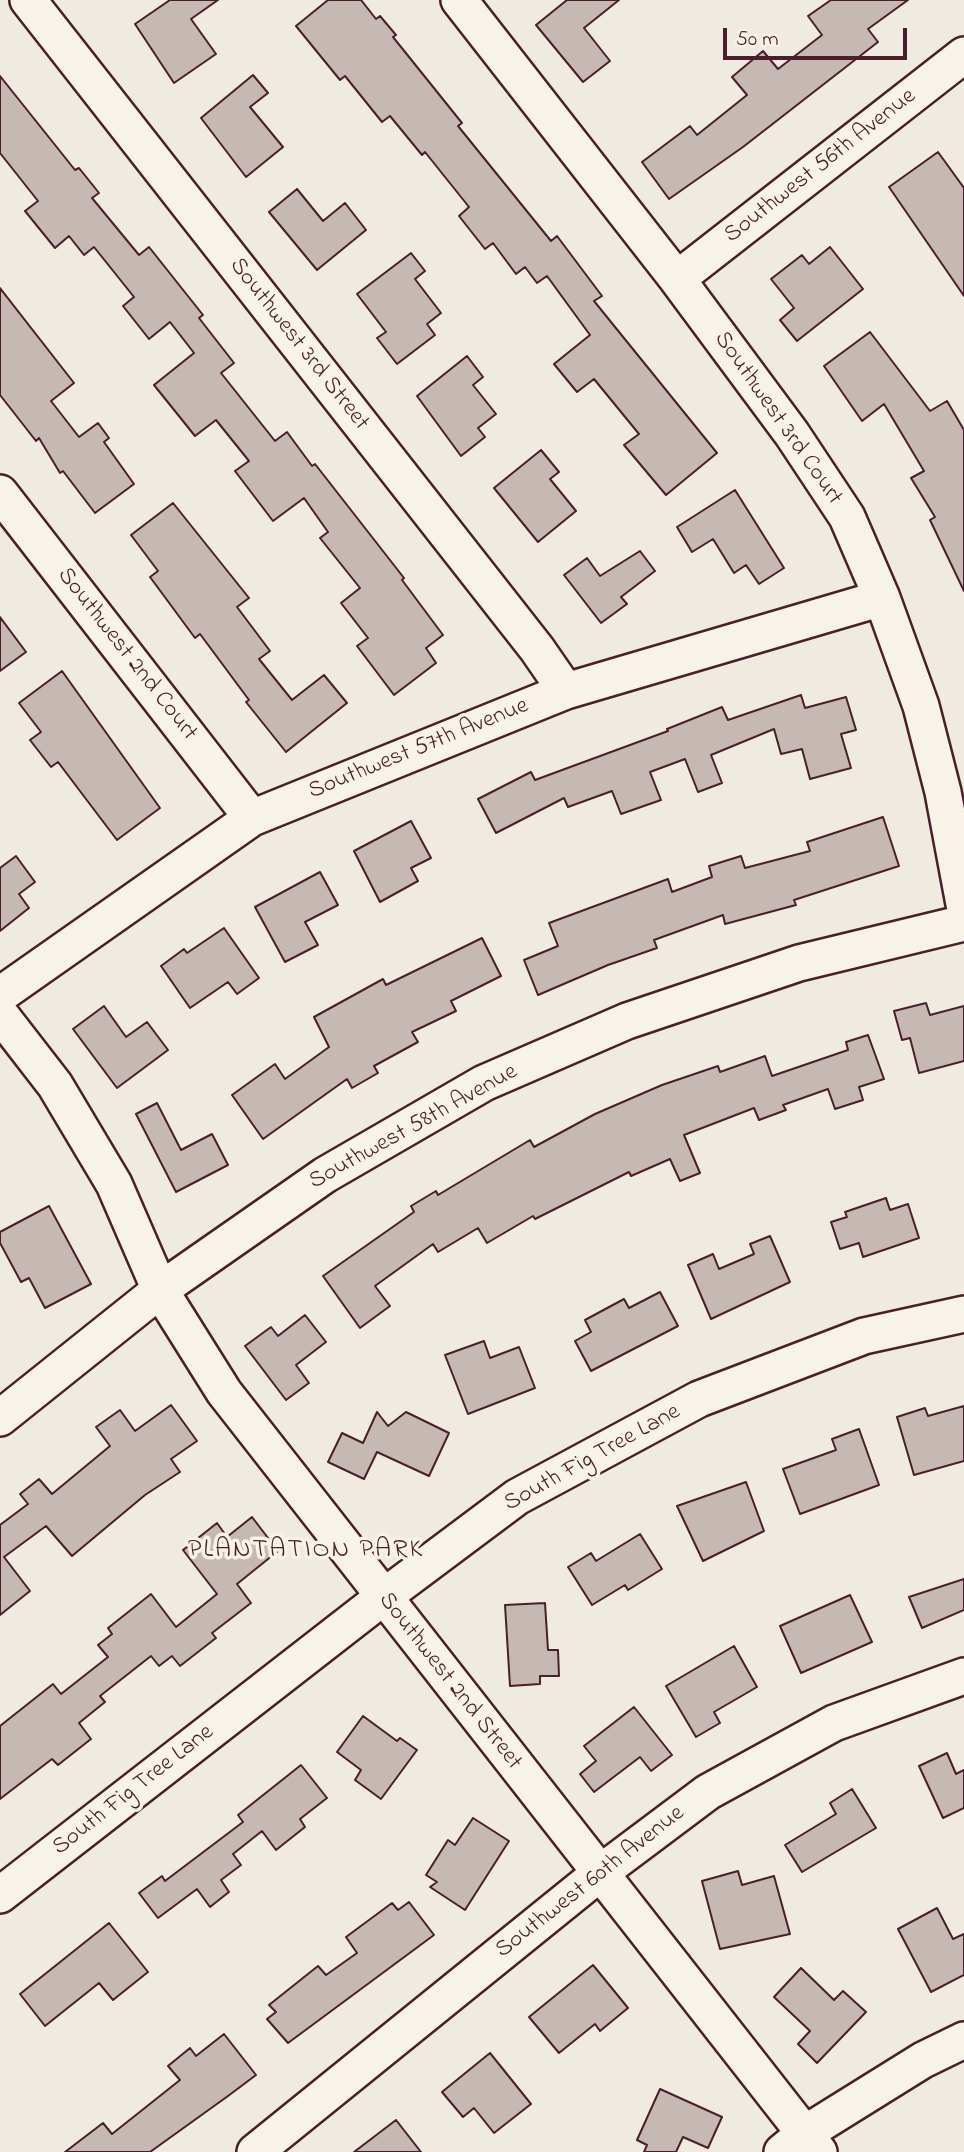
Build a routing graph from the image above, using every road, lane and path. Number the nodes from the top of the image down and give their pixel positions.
1 (28, 0) edge
2 (459, 0) edge
3 (960, 68) edge
4 (677, 279) junction
5 (0, 493) edge
6 (882, 598) junction
7 (566, 691) junction
8 (251, 818) junction
9 (964, 904) edge
10 (964, 923) edge
11 (0, 995) edge
12 (0, 1014) edge
13 (160, 1290) junction
14 (964, 1314) edge
15 (0, 1418) edge
16 (382, 1598) junction
17 (964, 1676) edge
18 (600, 1873) junction
19 (0, 1895) edge
20 (964, 2040) edge
21 (802, 2146) edge
22 (255, 2152) edge

1 - 7 street, Southwest 3rd Street
2 - 4 street, Southwest 3rd Court
3 - 4 street, Southwest 56th Avenue
4 - 6 street, Southwest 3rd Court
5 - 8 street, Southwest 2nd Court
6 - 7 street, Southwest 57th Avenue
6 - 9 street, Southwest 3rd Court
7 - 8 street, Southwest 57th Avenue
8 - 11 street, Southwest 57th Avenue
10 - 13 street, Southwest 58th Avenue
12 - 13 street, Southwest 2nd Street
13 - 15 street, Southwest 58th Avenue
13 - 16 street, Southwest 2nd Street
14 - 16 street, South Fig Tree Lane
16 - 18 street, Southwest 2nd Street
16 - 19 street, South Fig Tree Lane
17 - 18 street, Southwest 60th Avenue
18 - 21 street, Southwest 2nd Street
18 - 22 street, Southwest 60th Avenue
20 - 21 street

